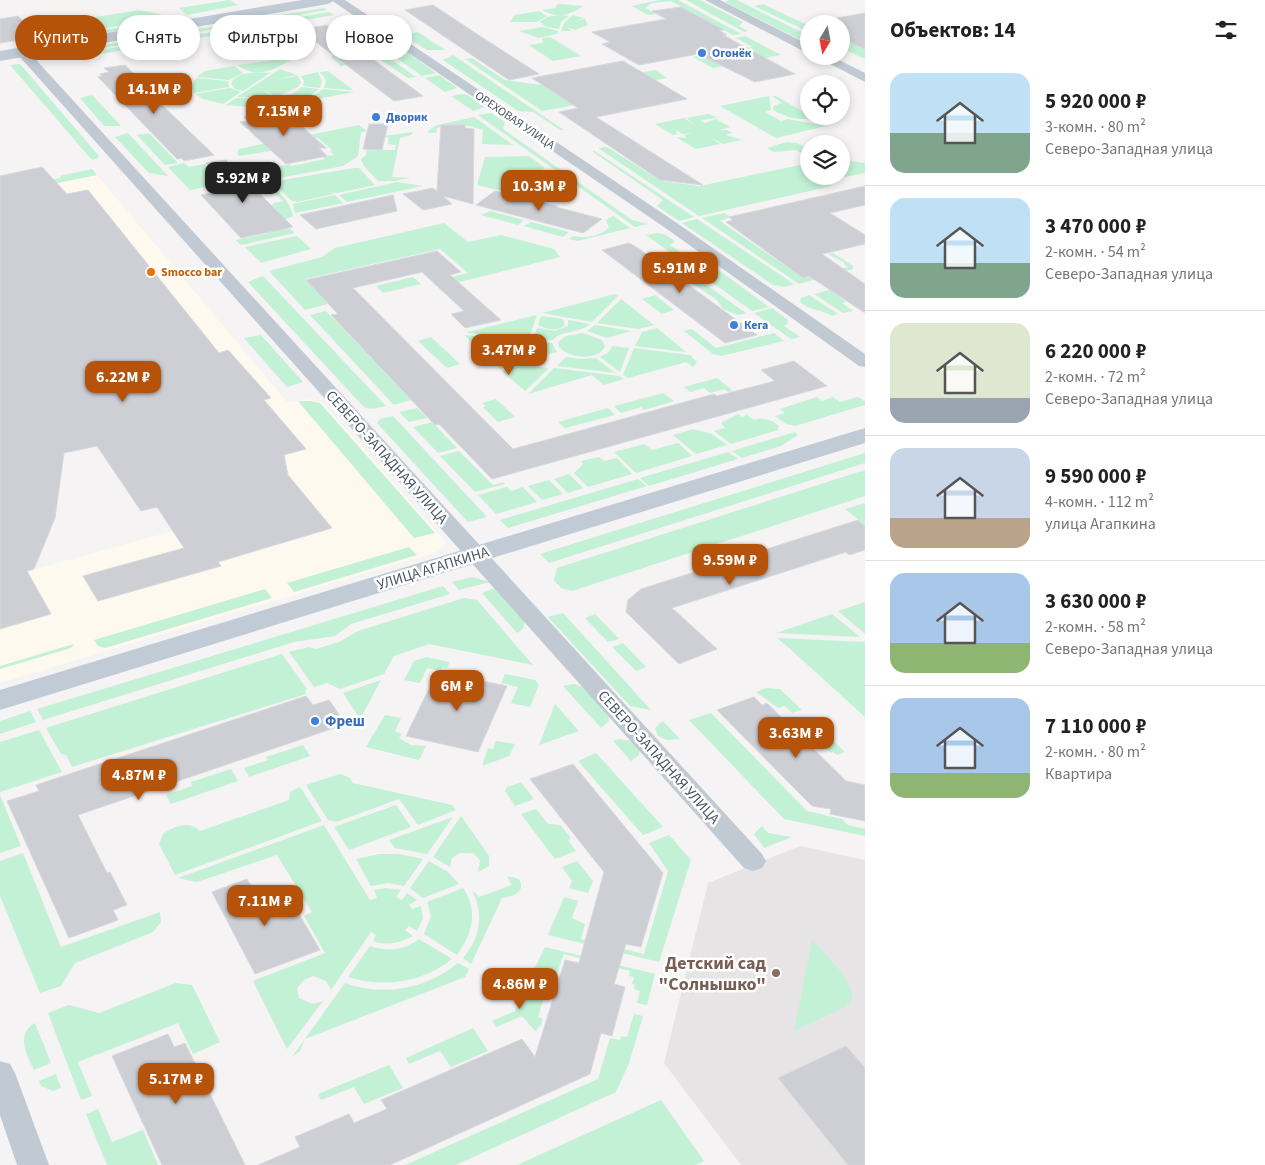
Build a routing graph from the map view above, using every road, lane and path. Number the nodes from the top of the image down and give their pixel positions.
1 (328, 0) edge
2 (337, 0) edge
3 (710, 0) edge
4 (107, 38) edge
5 (800, 45) edge
6 (15, 54) edge
7 (0, 56) edge
8 (28, 60) edge
9 (839, 65) edge
10 (865, 78) edge
11 (865, 362) edge
12 (865, 435) edge
13 (475, 555) junction
14 (0, 700) edge
15 (753, 861) dead end
16 (0, 1073) edge
17 (33, 1165) edge

1 - 4 main road
2 - 11 street, ОРЕХОВАЯ УЛИЦА
3 - 5 street
6 - 7 main road
8 - 13 street, СЕВЕРО-ЗАПАДНАЯ УЛИЦА
9 - 10 street
12 - 13 main road, УЛИЦА АГАПКИНА
13 - 14 main road, УЛИЦА АГАПКИНА
13 - 15 street, СЕВЕРО-ЗАПАДНАЯ УЛИЦА
16 - 17 street

